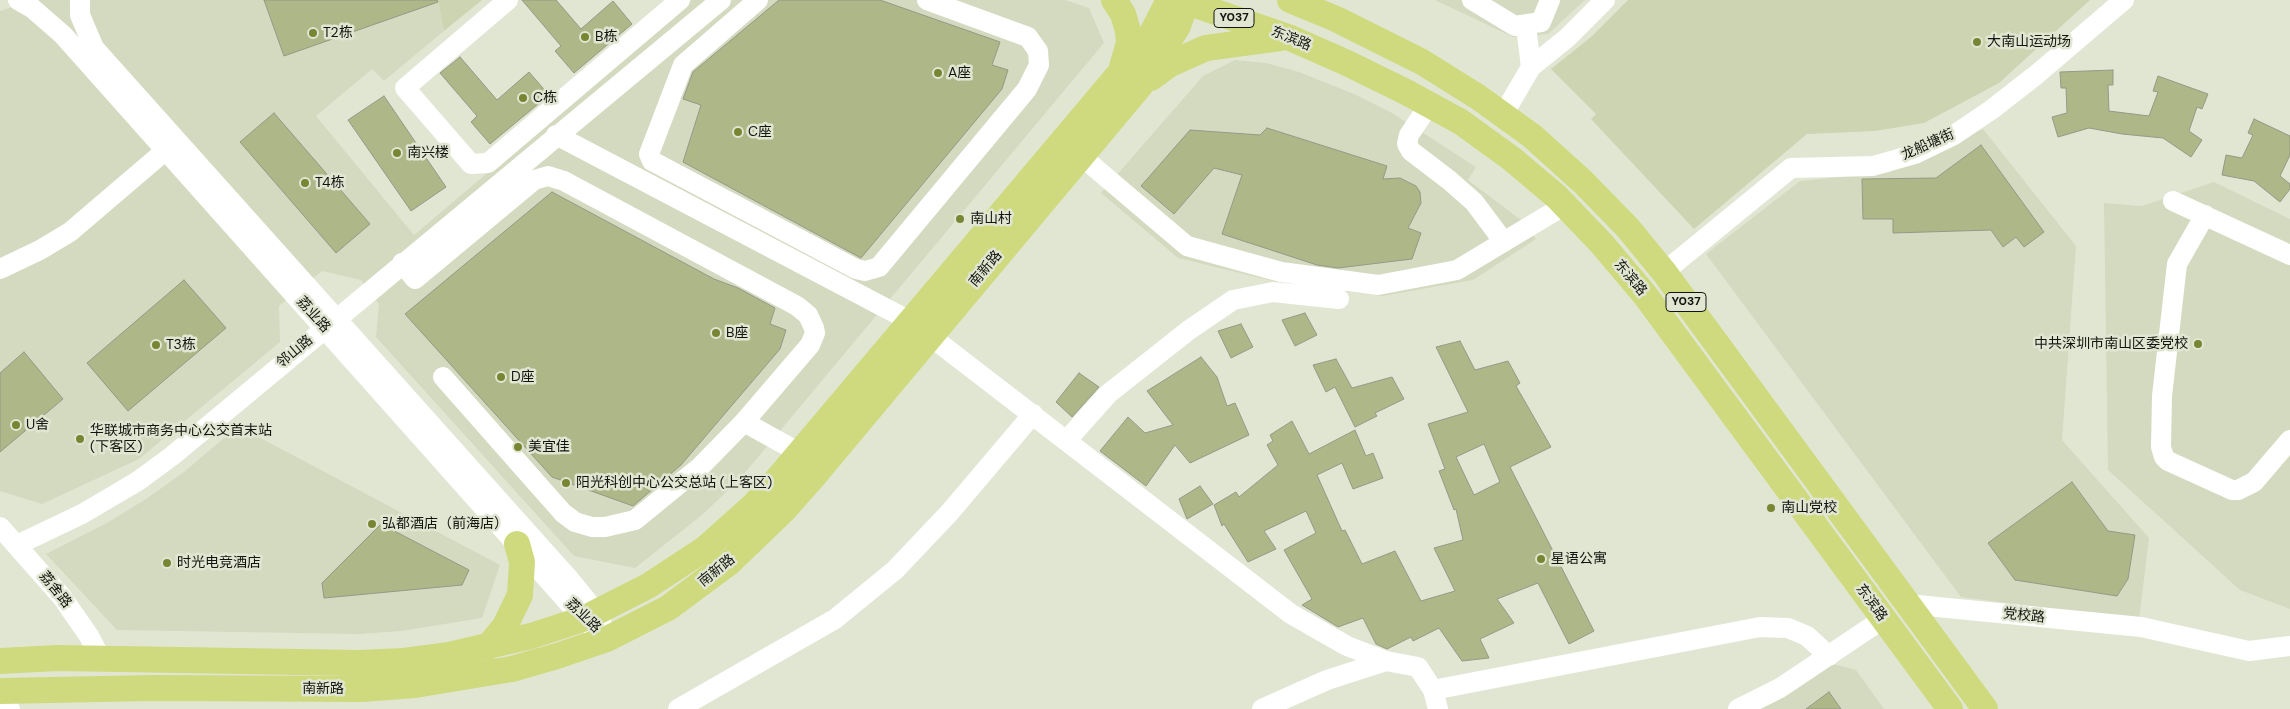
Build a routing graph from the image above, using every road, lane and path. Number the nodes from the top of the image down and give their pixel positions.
1 (18, 0) edge
2 (80, 0) edge
3 (508, 0) edge
4 (680, 0) edge
5 (721, 0) edge
6 (758, 0) edge
7 (927, 0) edge
8 (1114, 0) edge
9 (1181, 0) edge
10 (1290, 0) edge
11 (1472, 0) edge
12 (1550, 0) edge
13 (1604, 0) edge
14 (2124, 0) edge
15 (1526, 26) junction
16 (1288, 37) junction
17 (1531, 67) junction
18 (1130, 79) junction
19 (1429, 105) junction
20 (1503, 115) junction
21 (556, 135) junction
22 (166, 150) junction
23 (1081, 156) junction
24 (2173, 201) dead end
25 (1565, 205) junction
26 (2205, 215) junction
27 (1504, 242) junction
28 (2290, 255) edge
29 (402, 263) junction
30 (0, 269) edge
31 (1664, 272) junction
32 (1338, 299) dead end
33 (330, 323) junction
34 (921, 329) junction
35 (444, 377) dead end
36 (1033, 414) junction
37 (744, 422) junction
38 (1067, 440) junction
39 (2290, 440) edge
40 (800, 454) junction
41 (0, 527) edge
42 (517, 544) junction
43 (17, 545) junction
44 (1907, 604) junction
45 (590, 616) junction
46 (1882, 619) junction
47 (607, 638) junction
48 (2290, 646) edge
49 (488, 647) junction
50 (1829, 656) junction
51 (101, 659) junction
52 (1386, 660) junction
53 (0, 661) edge
54 (360, 663) junction
55 (362, 689) junction
56 (0, 691) edge
57 (1436, 700) edge
58 (10, 709) edge
59 (678, 709) edge
60 (1262, 709) edge
61 (1738, 709) edge
62 (1950, 709) edge
63 (1985, 709) edge

1 - 22 street, 荔业路
2 - 33 street, 荔业路
3 - 4 street
5 - 21 street, 邻山路
6 - 7 street
8 - 18 main road
9 - 16 main road, 东滨路 / Y037
9 - 18 main road, 南新路 / Y037
10 - 20 main road, 东滨路 / Y037
11 - 15 street
12 - 15 street
13 - 17 street
14 - 31 street, 龙船塘街
15 - 17 street
16 - 18 main road
16 - 19 main road, 东滨路 / Y037
17 - 20 street
18 - 23 main road, 南新路 / Y037
18 - 34 main road, 南新路 / Y037
19 - 25 main road, 东滨路 / Y037
19 - 27 street
20 - 31 main road, 东滨路 / Y037
21 - 29 street, 邻山路
21 - 34 street
22 - 30 street
22 - 33 street, 荔业路
23 - 27 street
23 - 34 main road, 南新路 / Y037
24 - 26 street
25 - 27 street
25 - 46 main road, 东滨路 / Y037
26 - 28 street
26 - 39 street
29 - 33 street, 邻山路
29 - 37 street
31 - 44 main road, 东滨路 / Y037
32 - 38 street
33 - 42 street, 荔业路
33 - 43 street, 邻山路
33 - 45 street, 荔业路
34 - 36 street
34 - 40 main road, 南新路 / Y037
34 - 47 main road, 南新路 / Y037
35 - 37 street
36 - 38 street
36 - 59 street
37 - 40 street
38 - 52 street
40 - 45 main road, 南新路 / Y037
41 - 43 street, 荔舍路
42 - 45 street, 荔业路
42 - 49 main road
43 - 51 street, 荔舍路
44 - 48 street, 党校路
44 - 63 main road, 东滨路 / Y037
45 - 47 street, 荔业路
45 - 49 main road, 南新路 / Y037
46 - 50 street
46 - 62 main road, 东滨路 / Y037
47 - 55 main road, 南新路 / Y037
49 - 54 main road, 南新路 / Y037
50 - 57 street
50 - 61 street
51 - 53 main road, 南新路 / Y037
51 - 54 main road, 南新路 / Y037
52 - 57 street
52 - 60 street
54 - 55 main road
55 - 56 main road, 南新路 / Y037
56 - 58 street

